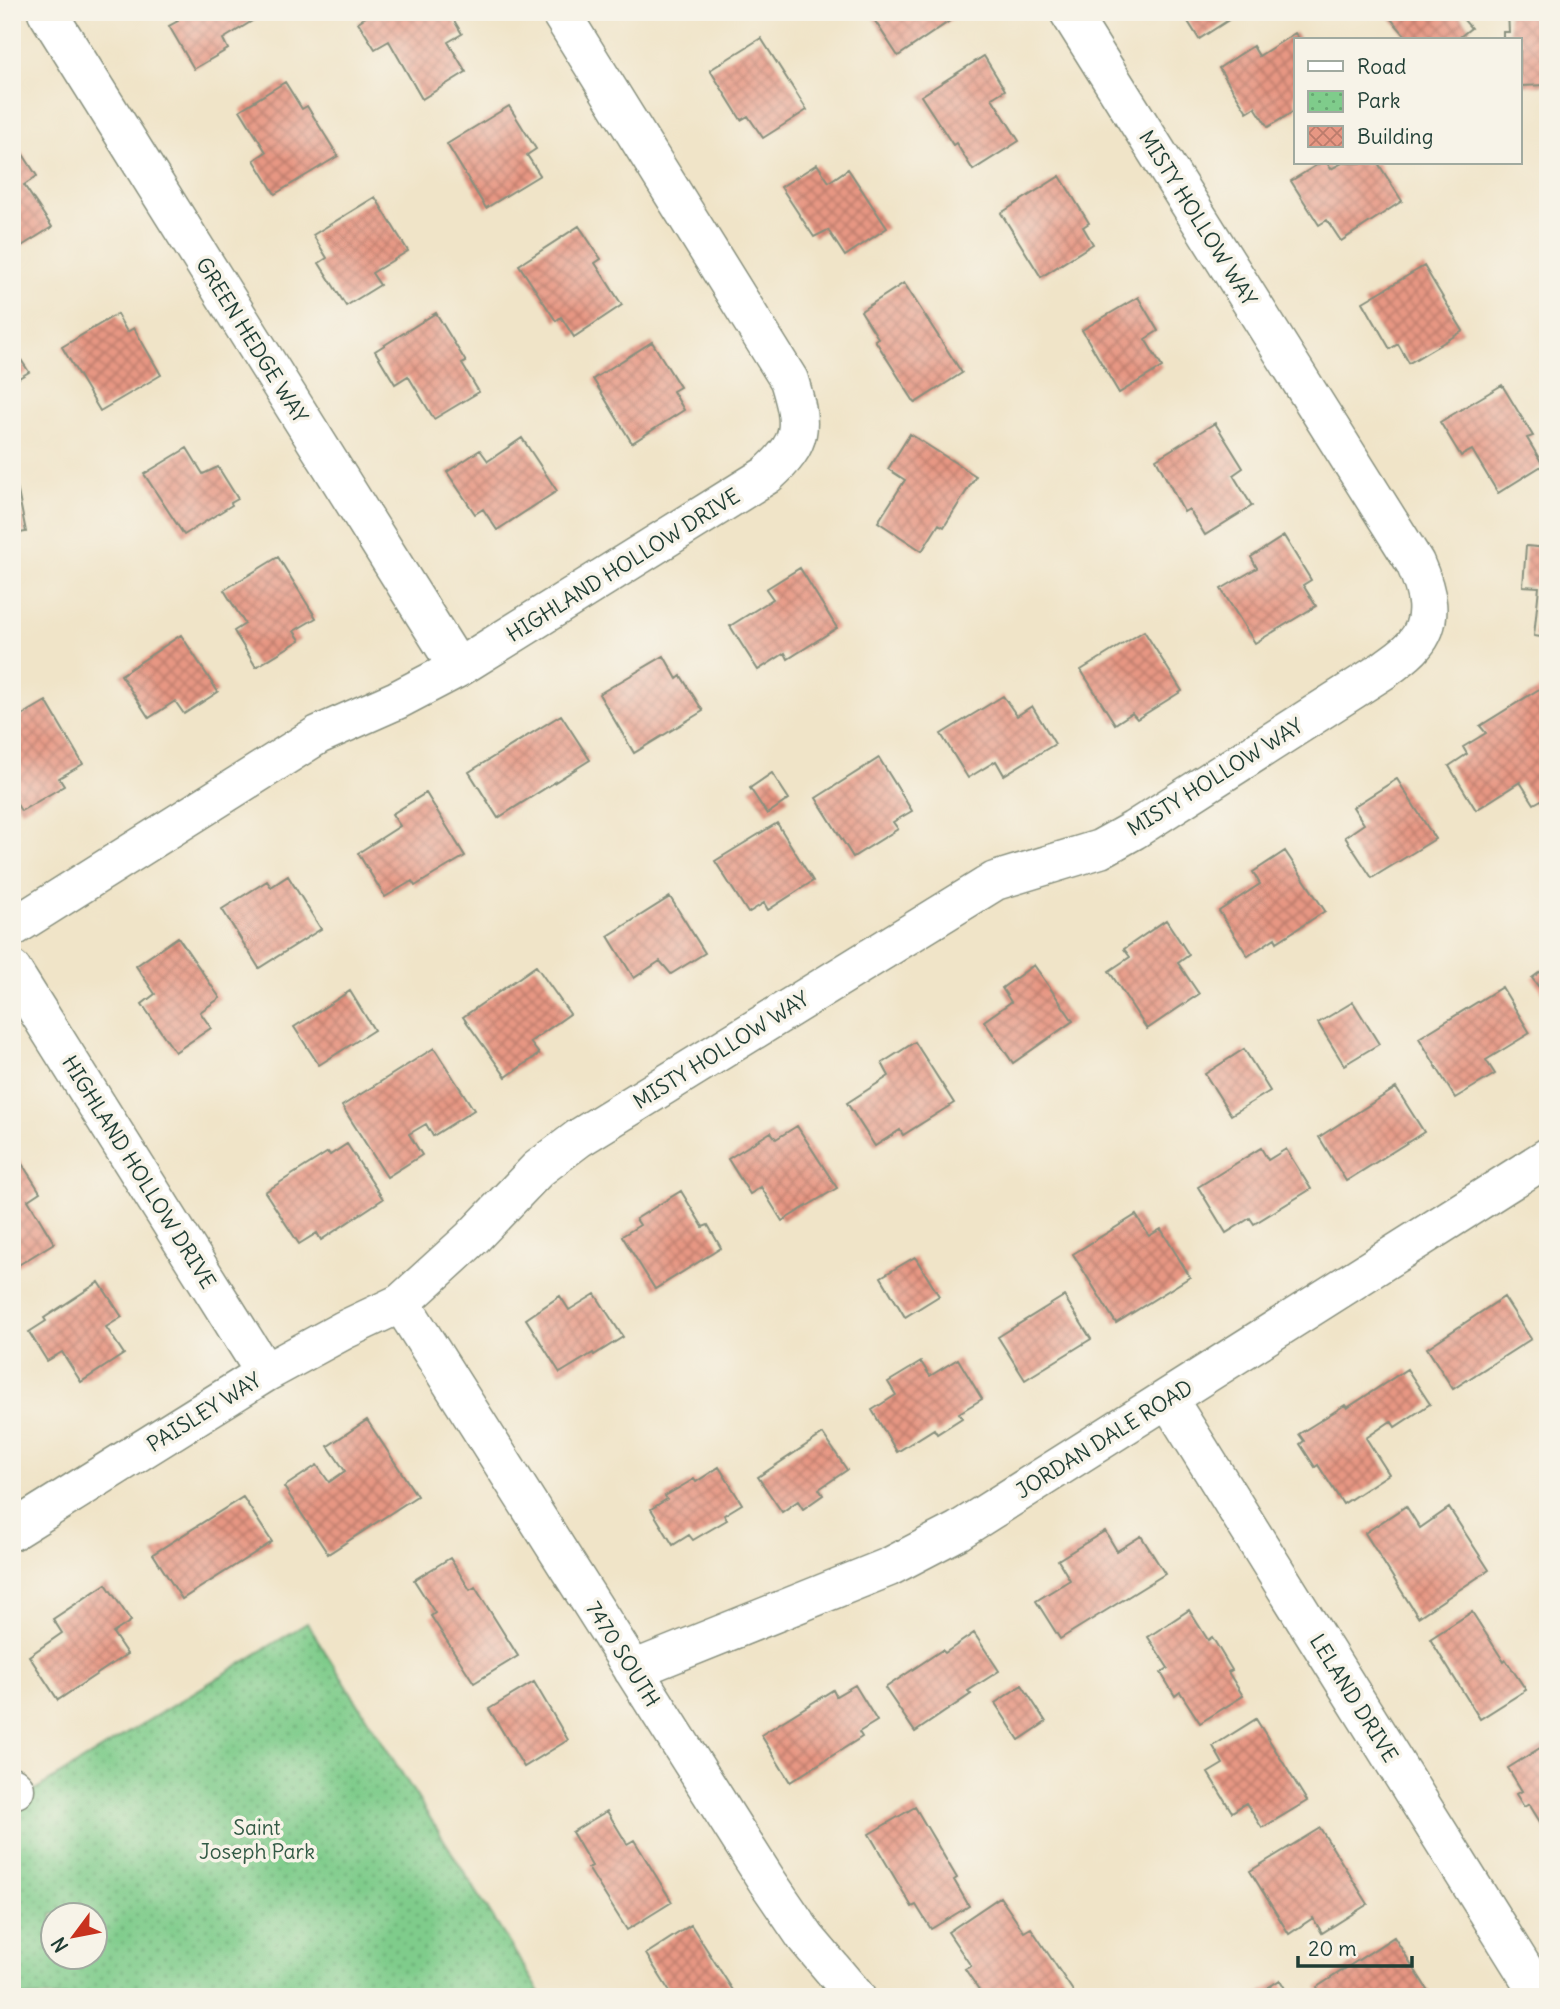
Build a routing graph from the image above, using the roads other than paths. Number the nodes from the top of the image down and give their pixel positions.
1 (47, 12) edge
2 (560, 12) edge
3 (1069, 12) edge
4 (458, 668) junction
5 (12, 928) edge
6 (12, 970) edge
7 (1548, 1157) edge
8 (401, 1303) junction
9 (265, 1373) junction
10 (1168, 1399) junction
11 (12, 1531) edge
12 (633, 1670) junction
13 (856, 1997) edge
14 (1541, 1997) edge

1 - 4 street, GREEN HEDGE WAY
2 - 4 street, HIGHLAND HOLLOW DRIVE
3 - 8 street, MISTY HOLLOW WAY
4 - 5 street, HIGHLAND HOLLOW DRIVE
6 - 9 street, HIGHLAND HOLLOW DRIVE
7 - 10 street, JORDAN DALE ROAD
8 - 9 street, PAISLEY WAY
8 - 12 street, 7470 SOUTH
9 - 11 street, PAISLEY WAY
10 - 12 street, JORDAN DALE ROAD
10 - 14 street, LELAND DRIVE
12 - 13 street, 7470 SOUTH

